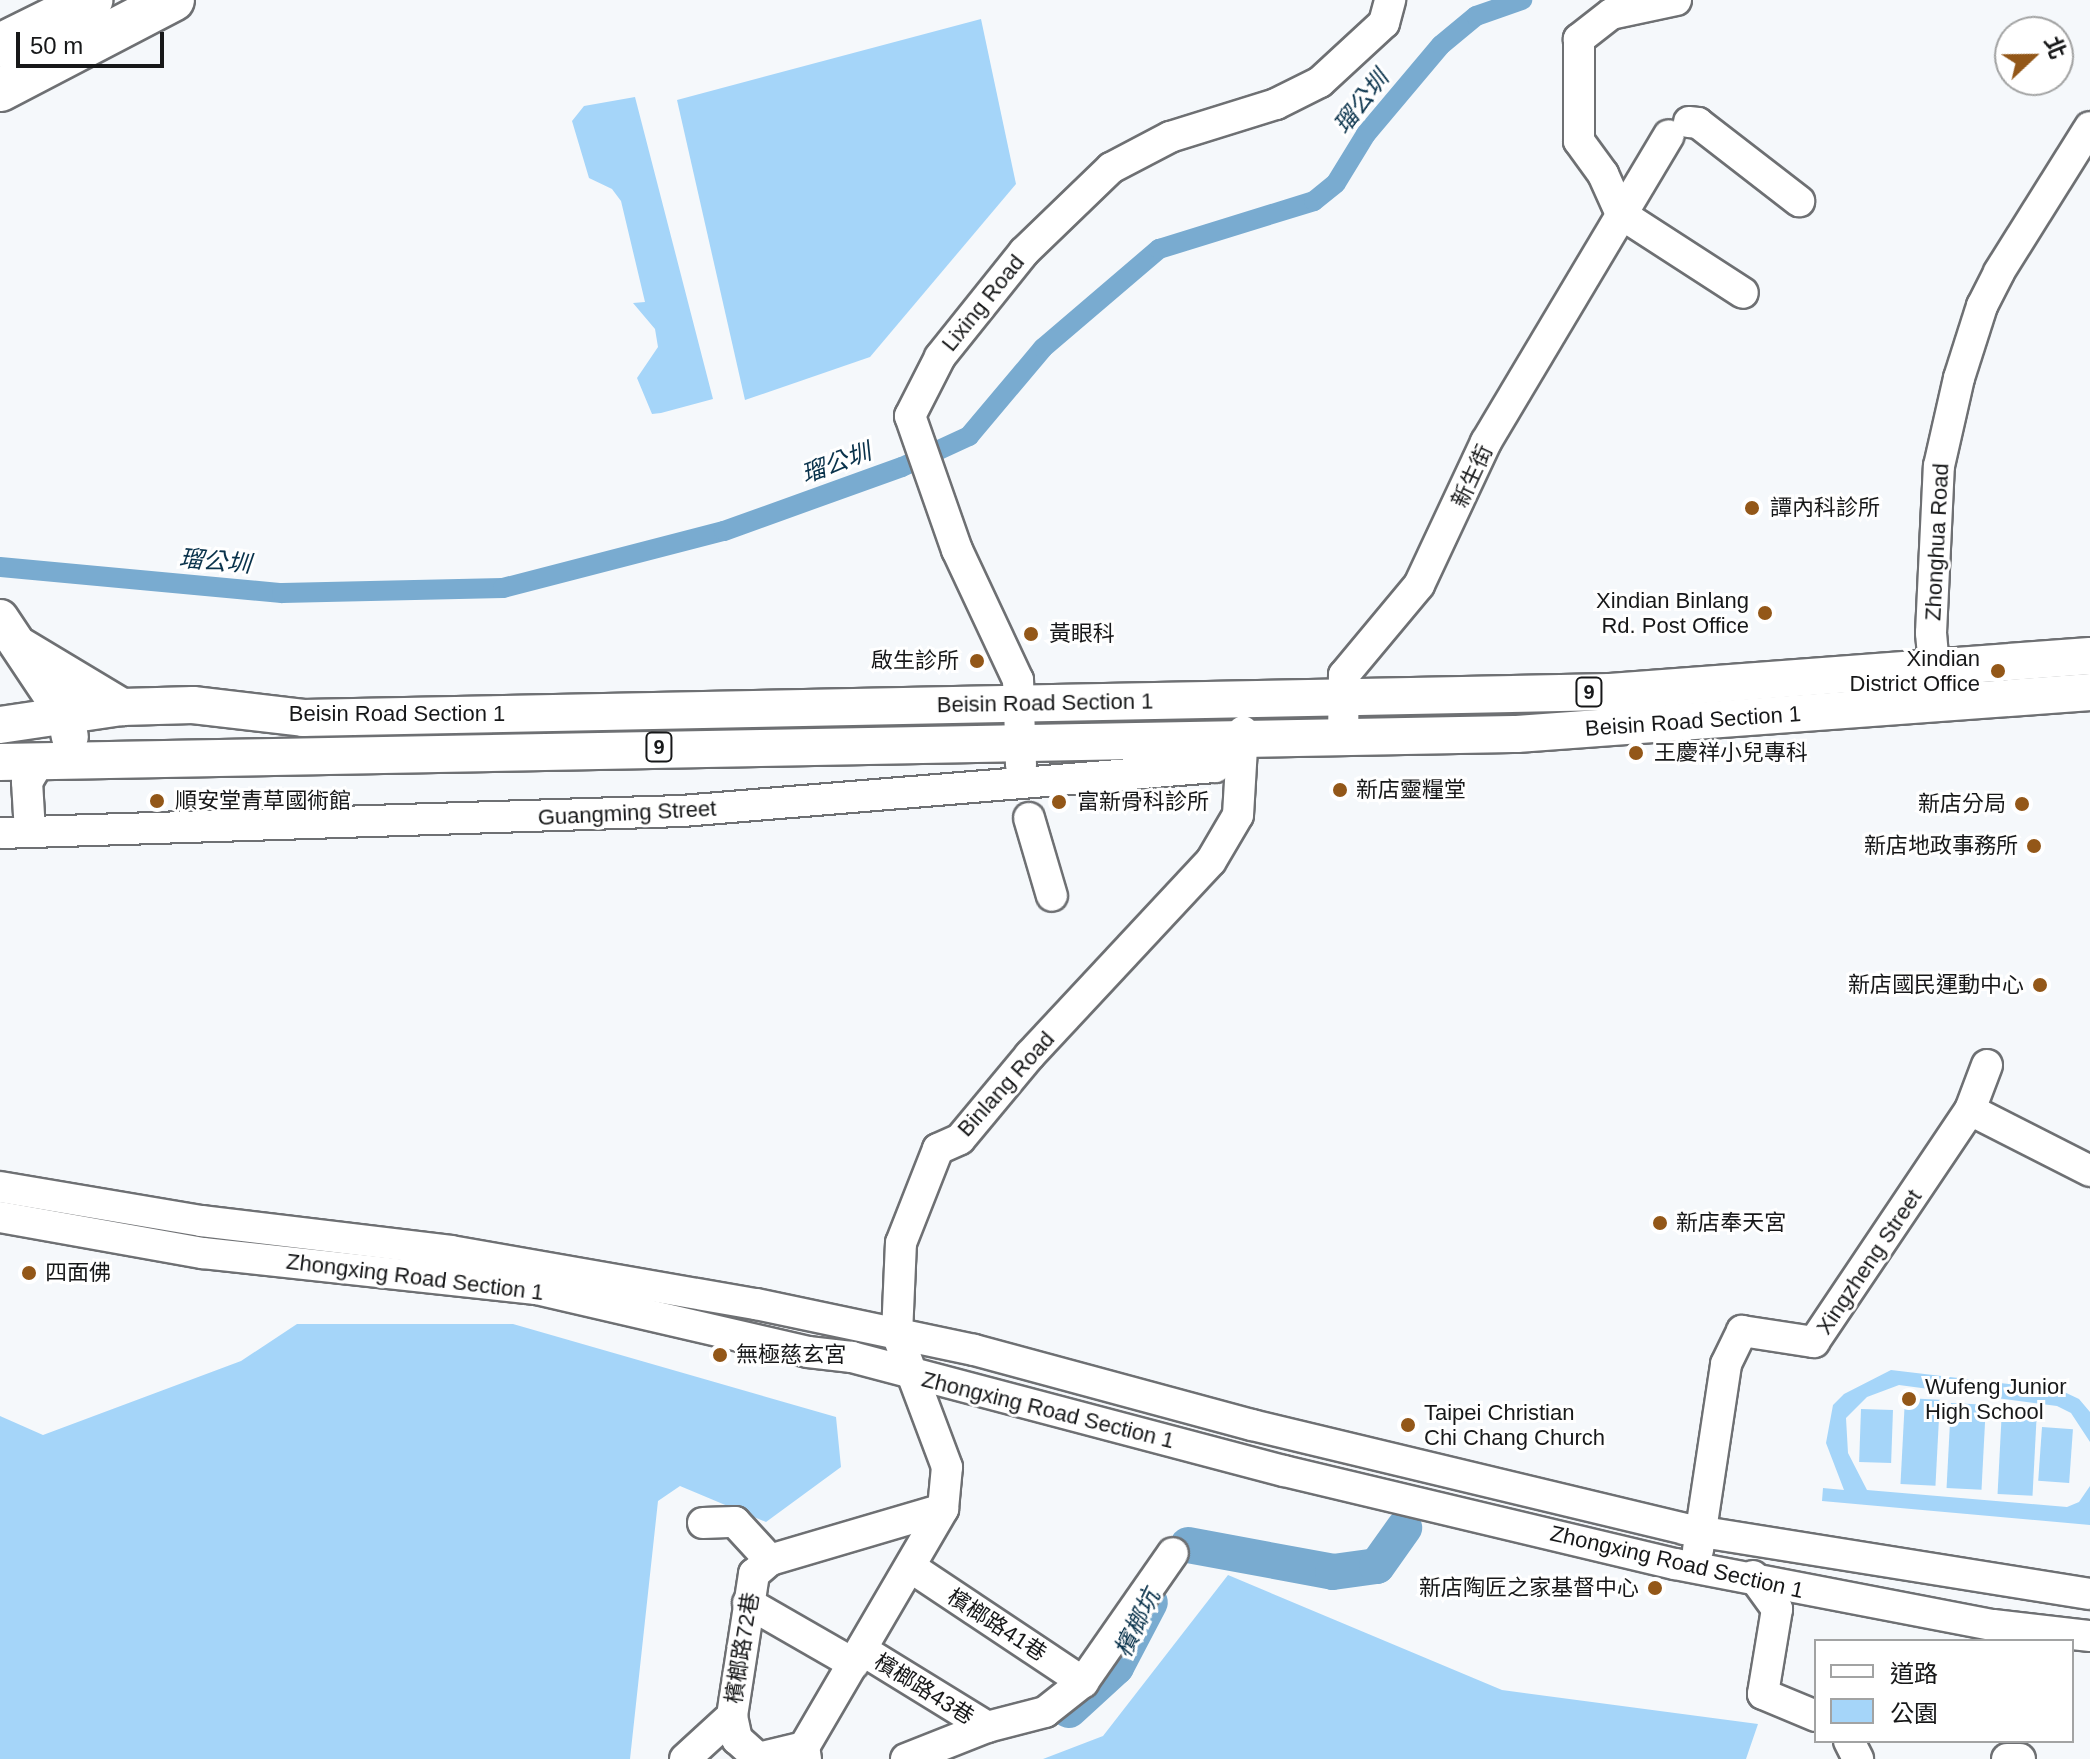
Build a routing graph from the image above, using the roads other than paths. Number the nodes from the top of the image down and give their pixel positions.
1 (42, 0) edge
2 (91, 0) edge
3 (127, 0) edge
4 (173, 0) edge
5 (1390, 0) edge
6 (1676, 0) edge
7 (0, 22) edge
8 (0, 45) edge
9 (0, 65) edge
10 (0, 90) edge
11 (2090, 127) edge
12 (1799, 201) dead end
13 (1621, 214) junction
14 (1743, 293) dead end
15 (0, 618) edge
16 (11, 654) edge
17 (2090, 656) edge
18 (1934, 668) junction
19 (2090, 692) edge
20 (1341, 697) junction
21 (1243, 699) junction
22 (1021, 703) junction
23 (1937, 704) junction
24 (122, 707) junction
25 (33, 722) edge
26 (1343, 738) junction
27 (1021, 740) junction
28 (1243, 741) junction
29 (57, 759) junction
30 (0, 762) edge
31 (1021, 783) junction
32 (1029, 818) dead end
33 (30, 832) junction
34 (0, 833) edge
35 (1052, 896) dead end
36 (1987, 1065) dead end
37 (1970, 1110) junction
38 (2090, 1171) edge
39 (0, 1187) edge
40 (0, 1217) edge
41 (897, 1334) junction
42 (915, 1377) junction
43 (943, 1509) junction
44 (703, 1523) dead end
45 (1702, 1532) junction
46 (1757, 1542) junction
47 (1173, 1553) dead end
48 (770, 1560) junction
49 (1694, 1567) junction
50 (912, 1568) junction
51 (1753, 1577) junction
52 (2090, 1594) edge
53 (748, 1603) junction
54 (2090, 1636) edge
55 (858, 1657) junction
56 (1083, 1682) junction
57 (1814, 1715) edge
58 (732, 1716) junction
59 (987, 1727) junction
60 (805, 1753) edge
61 (685, 1759) edge
62 (906, 1759) edge
63 (2007, 1759) edge
64 (2020, 1759) edge

1 - 7 highway
2 - 8 highway
3 - 9 highway
4 - 10 highway
5 - 22 street, Lixing Road
6 - 13 street
11 - 18 street, Zhonghua Road
12 - 13 street, 新生街
13 - 14 street
13 - 20 street, 新生街
15 - 16 main road
16 - 24 main road
16 - 25 main road
17 - 18 main road, Beisin Road Section 1 / 9
18 - 20 main road, Beisin Road Section 1 / 9
18 - 23 street, Zhonghua Road
19 - 23 main road, Beisin Road Section 1 / 9
20 - 21 main road, Beisin Road Section 1 / 9
20 - 26 street, 新生街
21 - 22 main road, Beisin Road Section 1 / 9
21 - 28 street, Binlang Road
22 - 24 main road, Beisin Road Section 1 / 9
22 - 27 street, Lixing Road
23 - 26 main road, Beisin Road Section 1 / 9
24 - 25 main road, Beisin Road Section 1 / 9
25 - 29 main road
26 - 28 main road, Beisin Road Section 1 / 9
27 - 28 main road, Beisin Road Section 1 / 9
27 - 29 main road, Beisin Road Section 1 / 9
27 - 31 street, Lixing Road
28 - 31 street, Guangming Street
28 - 41 street, Binlang Road
29 - 30 main road, Beisin Road Section 1 / 9
29 - 33 street
31 - 33 street, Guangming Street
32 - 35 street
33 - 34 street, Guangming Street
36 - 37 street, Xingzheng Street
37 - 38 street
37 - 45 street, Xingzheng Street
39 - 41 street, Zhongxing Road Section 1
40 - 42 street, Zhongxing Road Section 1
41 - 42 street, Binlang Road
41 - 45 street, Zhongxing Road Section 1
42 - 43 street, Binlang Road
42 - 49 street, Zhongxing Road Section 1
43 - 48 street
43 - 50 street, Binlang Road
44 - 48 street
45 - 46 street, Zhongxing Road Section 1
45 - 49 street
46 - 51 street
46 - 52 street, Zhongxing Road Section 1
47 - 56 street
48 - 53 street, 檳榔路72巷
49 - 51 street, Zhongxing Road Section 1
50 - 55 street, Binlang Road
50 - 56 street, 檳榔路41巷
51 - 54 street, Zhongxing Road Section 1
51 - 57 street
53 - 55 street, 檳榔路43巷
53 - 58 street, 檳榔路72巷
55 - 59 street, 檳榔路43巷
55 - 60 street, Binlang Road
56 - 59 street
58 - 60 street
58 - 61 street, 檳榔路72巷
59 - 62 street
63 - 64 street

